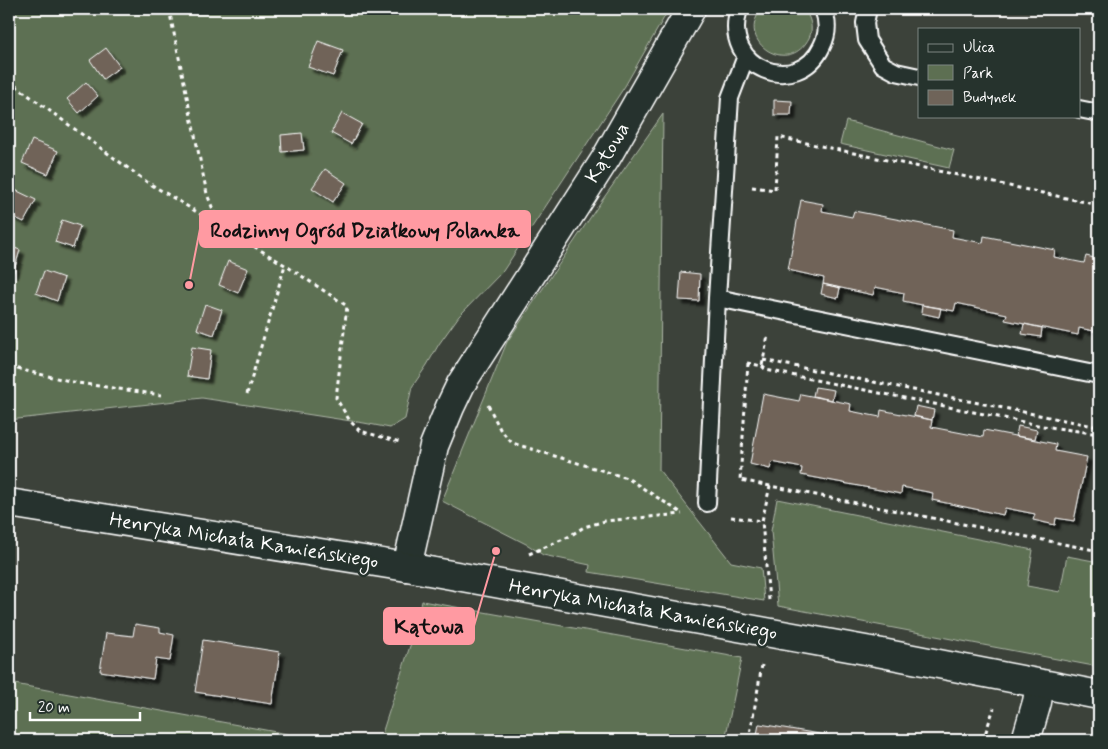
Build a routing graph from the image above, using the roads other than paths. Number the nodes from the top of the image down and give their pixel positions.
1 (691, 9) edge
2 (740, 9) edge
3 (823, 9) edge
4 (868, 9) edge
5 (746, 56) junction
6 (918, 77) edge
7 (1080, 109) edge
8 (1099, 113) edge
9 (717, 298) junction
10 (1099, 375) edge
11 (9, 503) edge
12 (707, 504) dead end
13 (407, 567) junction
14 (1040, 684) junction
15 (1099, 695) edge
16 (1026, 740) edge

1 - 13 street, Kątowa
2 - 5 lane
3 - 5 lane
4 - 6 lane
5 - 9 lane
7 - 8 lane
9 - 10 lane
9 - 12 lane
11 - 13 street, Henryka Michała Kamieńskiego
13 - 14 street, Henryka Michała Kamieńskiego
14 - 15 street, Henryka Michała Kamieńskiego
14 - 16 street

